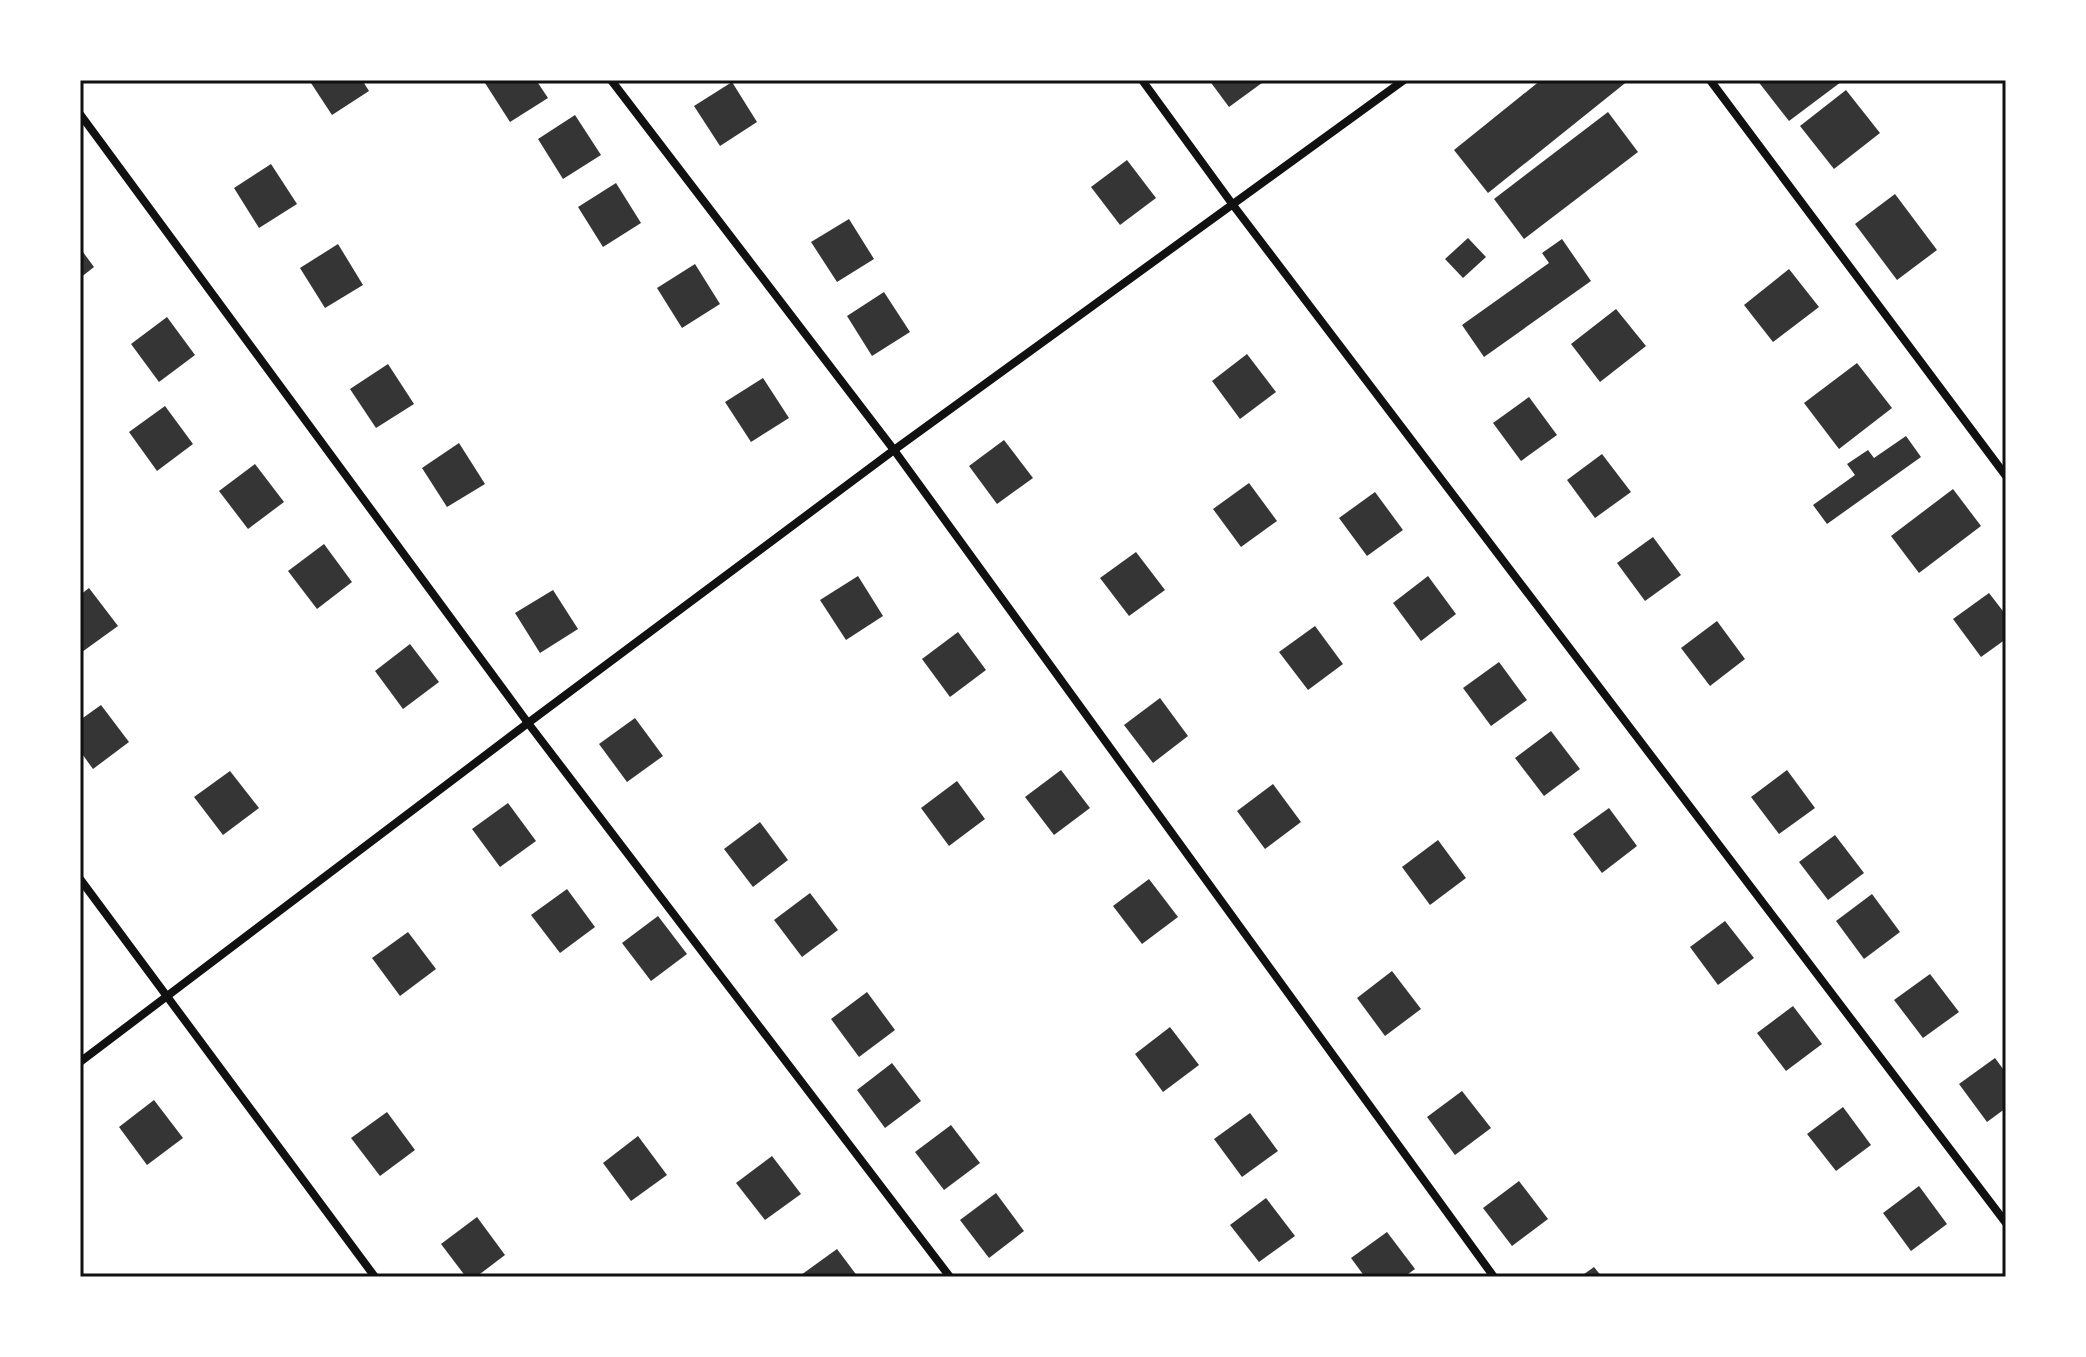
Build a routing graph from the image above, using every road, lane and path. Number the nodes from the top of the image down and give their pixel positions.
1 (611, 80) edge
2 (1142, 80) edge
3 (1404, 80) edge
4 (1710, 80) edge
5 (80, 114) edge
6 (1233, 205) junction
7 (894, 450) junction
8 (2006, 476) edge
9 (528, 723) junction
10 (80, 879) edge
11 (167, 996) junction
12 (80, 1062) edge
13 (2006, 1223) edge
14 (375, 1277) edge
15 (950, 1277) edge
16 (1494, 1277) edge

1 - 7 street
2 - 6 street
3 - 6 street
4 - 8 street
5 - 9 street
6 - 7 street
6 - 13 street
7 - 9 street
7 - 16 street
9 - 11 street
9 - 15 street
10 - 11 street
11 - 12 street
11 - 14 street

